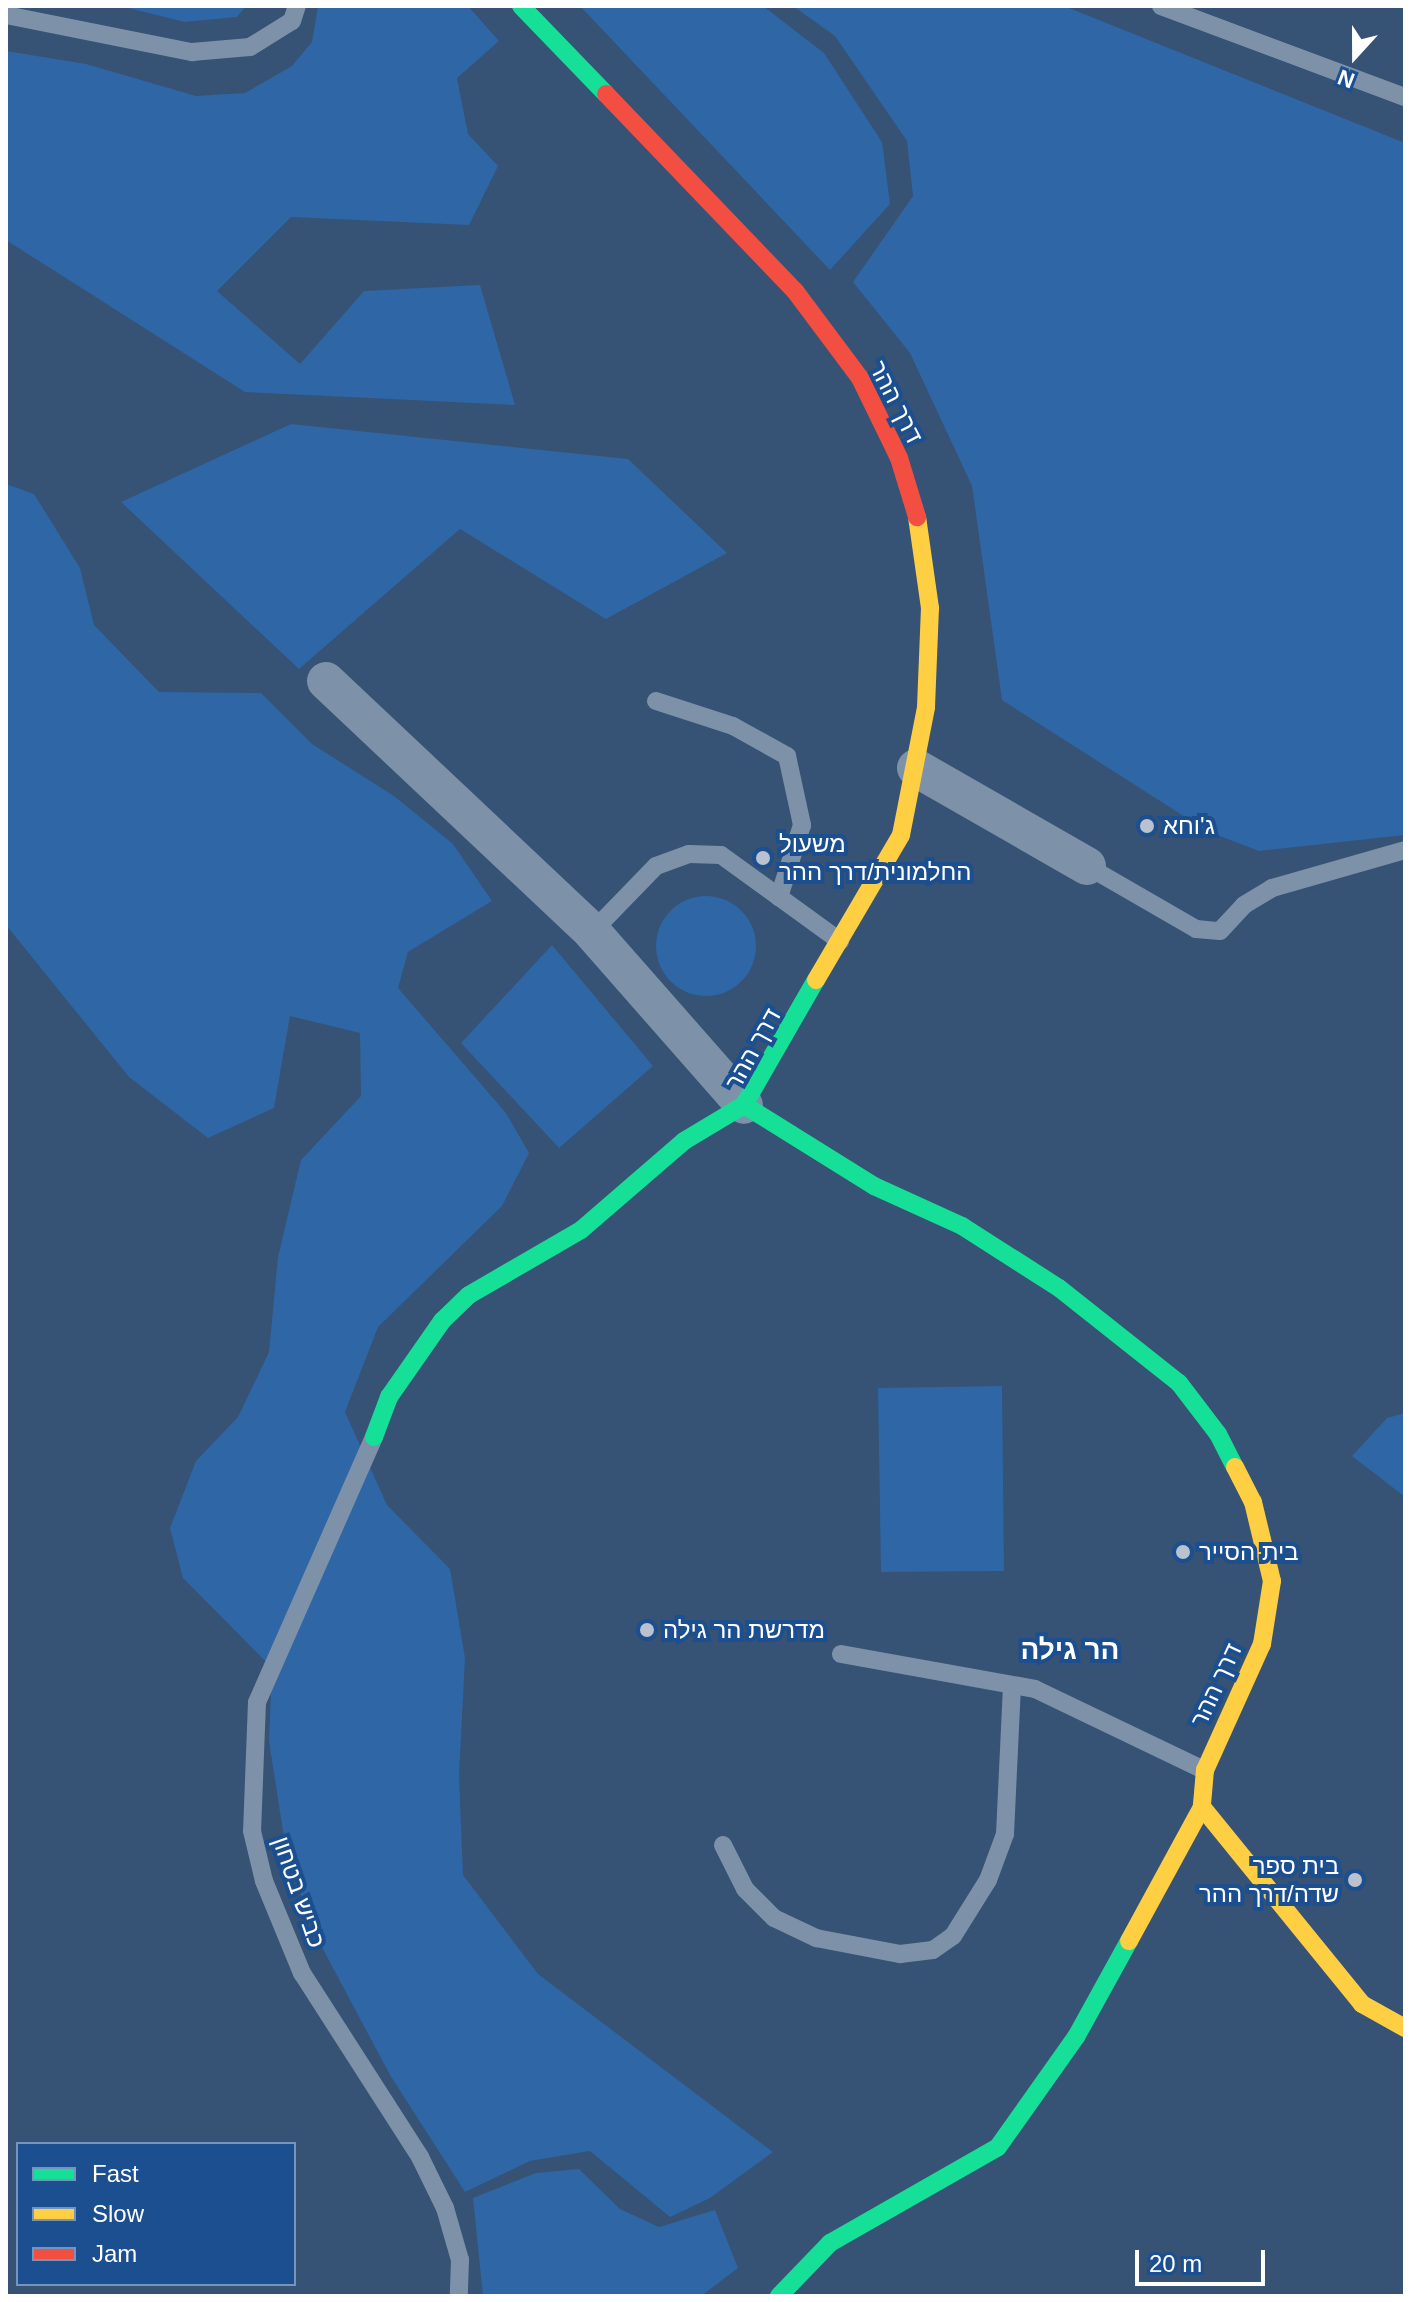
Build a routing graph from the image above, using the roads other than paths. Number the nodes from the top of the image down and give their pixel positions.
1 (297, 6) edge
2 (521, 6) edge
3 (1161, 6) edge
4 (6, 15) edge
5 (1405, 97) edge
6 (326, 681) dead end
7 (656, 701) dead end
8 (916, 768) junction
9 (1405, 850) edge
10 (1087, 866) joint
11 (779, 897) junction
12 (592, 932) junction
13 (842, 943) junction
14 (744, 1105) junction
15 (374, 1437) joint
16 (841, 1654) dead end
17 (1012, 1686) junction
18 (1205, 1770) junction
19 (1202, 1807) junction
20 (723, 1845) dead end
21 (1405, 2028) edge
22 (459, 2296) edge
23 (779, 2296) edge

1 - 4 lane
2 - 8 street, דרך ההר
3 - 5 lane
6 - 12 street
7 - 11 lane
8 - 10 street
8 - 13 street, דרך ההר
9 - 10 lane
11 - 12 lane
11 - 13 lane
12 - 14 street
13 - 14 street, דרך ההר
14 - 15 street
14 - 18 street, דרך ההר
15 - 22 lane, כביש בטחון
16 - 17 lane
17 - 18 lane
17 - 20 lane
18 - 19 street, דרך ההר
19 - 21 street
19 - 23 street

